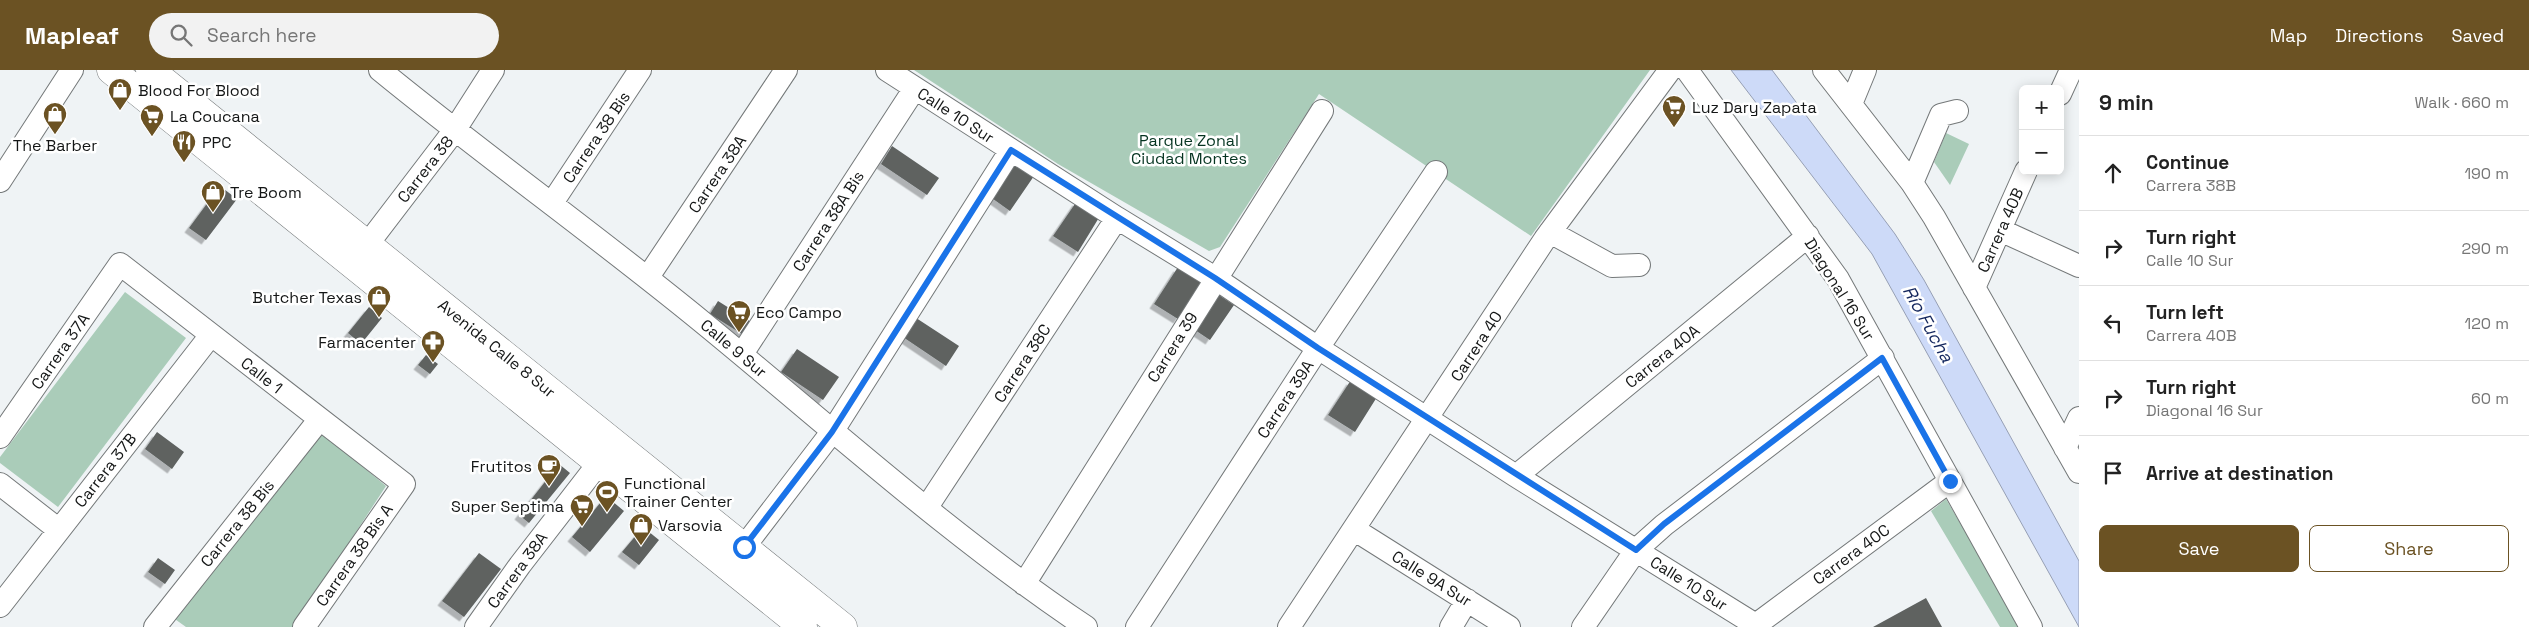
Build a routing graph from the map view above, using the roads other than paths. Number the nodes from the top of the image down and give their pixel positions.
1 (72, 70) edge
2 (110, 70) edge
3 (150, 70) edge
4 (380, 70) edge
5 (493, 70) edge
6 (640, 70) edge
7 (786, 70) edge
8 (886, 70) edge
9 (1670, 70) edge
10 (1686, 70) edge
11 (1824, 70) edge
12 (1865, 70) edge
13 (2071, 70) edge
14 (2064, 85) edge
15 (915, 88) junction
16 (1851, 104) junction
17 (1322, 111) dead end
18 (1957, 111) dead end
19 (454, 131) junction
20 (1011, 150) junction
21 (1436, 172) dead end
22 (2024, 175) edge
23 (0, 181) edge
24 (1912, 183) junction
25 (552, 203) junction
26 (1117, 218) junction
27 (2000, 230) junction
28 (1550, 232) junction
29 (1808, 236) junction
30 (359, 254) junction
31 (120, 264) joint
32 (1638, 265) dead end
33 (2079, 266) edge
34 (648, 277) junction
35 (1215, 278) junction
36 (1974, 288) junction
37 (211, 335) junction
38 (1318, 348) junction
39 (742, 354) junction
40 (1882, 358) junction
41 (1429, 418) junction
42 (2079, 418) edge
43 (320, 420) junction
44 (832, 432) junction
45 (0, 437) edge
46 (2065, 448) junction
47 (606, 453) junction
48 (2079, 472) edge
49 (1516, 476) junction
50 (1950, 481) junction
51 (0, 484) edge
52 (404, 484) joint
53 (927, 507) junction
54 (58, 530) junction
55 (1355, 530) junction
56 (1636, 550) junction
57 (736, 557) junction
58 (1024, 584) junction
59 (1467, 600) junction
60 (0, 606) edge
61 (162, 625) edge
62 (1755, 626) edge
63 (304, 627) edge
64 (476, 627) edge
65 (803, 627) edge
66 (844, 627) edge
67 (1086, 627) edge
68 (1136, 627) edge
69 (1289, 627) edge
70 (1450, 627) edge
71 (1510, 627) edge
72 (1583, 627) edge
73 (2031, 627) edge

1 - 23 street
2 - 30 main road, Avenida Calle 8 Sur
3 - 30 main road, Avenida Calle 8 Sur
4 - 19 street, Calle 9 Sur
5 - 19 street, Carrera 38
6 - 25 street, Carrera 38 Bis
7 - 34 street, Carrera 38A
8 - 15 street, Calle 10 Sur
9 - 28 street, Carrera 40
10 - 29 street, Diagonal 16 Sur
11 - 16 street
12 - 16 street
13 - 14 street
15 - 20 street, Calle 10 Sur
15 - 39 street, Carrera 38A Bis
16 - 24 street
17 - 35 street, Carrera 39
18 - 24 street
19 - 25 street, Calle 9 Sur
19 - 30 street, Carrera 38
20 - 26 street, Calle 10 Sur
20 - 44 street
21 - 38 street, Carrera 39A
22 - 27 street, Carrera 40B
24 - 36 street
25 - 34 street, Calle 9 Sur
26 - 35 street, Calle 10 Sur
26 - 53 street, Carrera 38C
27 - 33 street
27 - 36 street, Carrera 40B
28 - 32 street
28 - 41 street, Carrera 40
29 - 40 street, Diagonal 16 Sur
29 - 49 street, Carrera 40A
30 - 47 main road, Avenida Calle 8 Sur
31 - 37 street, Calle 1
31 - 45 street, Carrera 37A
34 - 39 street, Calle 9 Sur
35 - 38 street, Calle 10 Sur
35 - 58 street, Carrera 39
36 - 46 street
37 - 43 street, Calle 1
37 - 54 street, Carrera 37B
38 - 41 street, Calle 10 Sur
38 - 68 street, Carrera 39A
39 - 44 street, Calle 9 Sur
40 - 50 street, Diagonal 16 Sur
40 - 56 street
41 - 49 street, Calle 10 Sur
41 - 55 street, Carrera 40
42 - 46 street
43 - 52 street, Calle 1
43 - 61 street, Carrera 38 Bis
44 - 53 street, Calle 9 Sur
44 - 57 street
46 - 48 street
47 - 57 main road, Avenida Calle 8 Sur
47 - 64 street, Carrera 38A
49 - 56 street, Calle 10 Sur
50 - 62 street, Carrera 40C
50 - 73 street, Diagonal 16 Sur
51 - 54 street
52 - 63 street, Carrera 38 Bis A
53 - 58 street, Calle 9 Sur
54 - 60 street, Carrera 37B
55 - 59 street, Calle 9A Sur
55 - 69 street, Carrera 40
56 - 62 street, Calle 10 Sur
56 - 72 street
57 - 65 main road, Avenida Calle 8 Sur
57 - 66 main road, Avenida Calle 8 Sur
58 - 67 street, Calle 9 Sur
59 - 70 street
59 - 71 street, Calle 9A Sur

